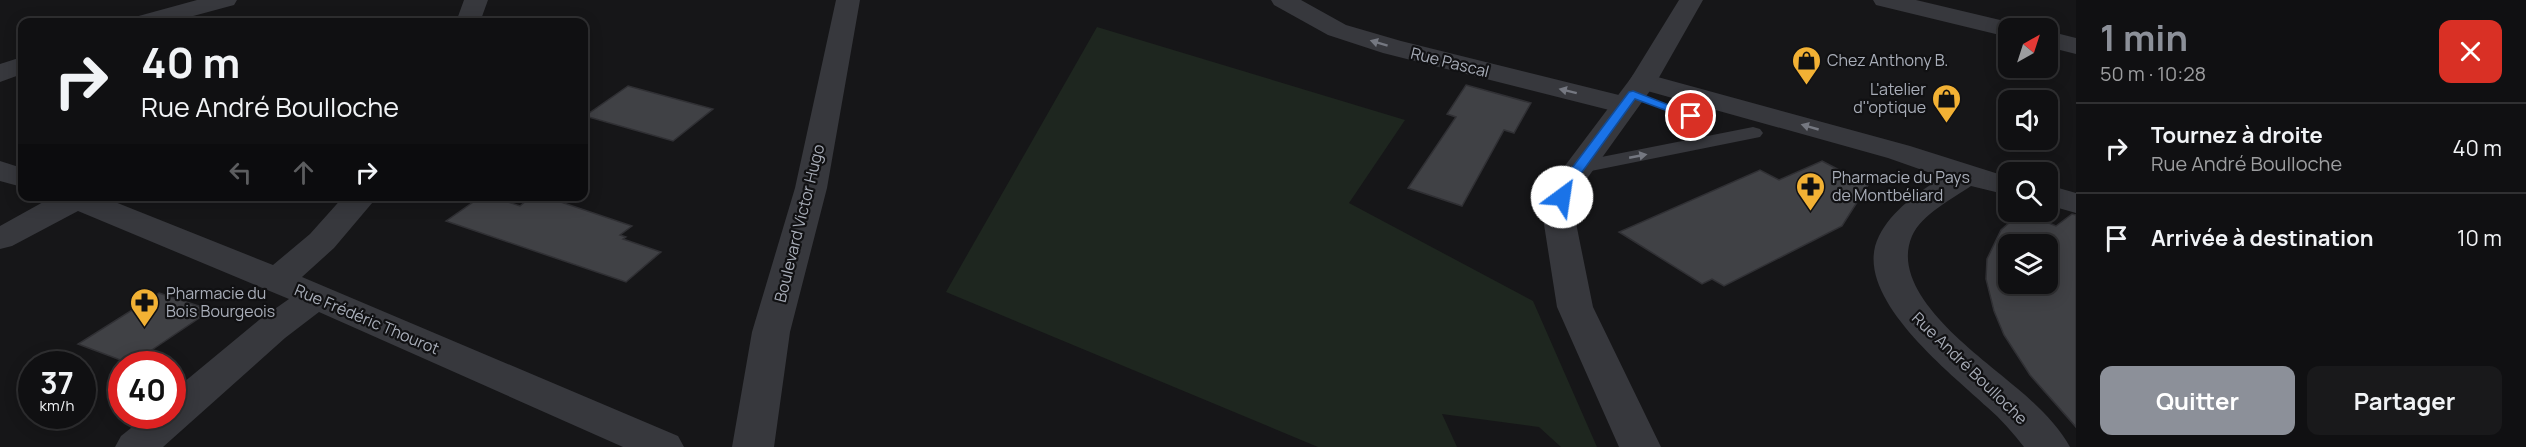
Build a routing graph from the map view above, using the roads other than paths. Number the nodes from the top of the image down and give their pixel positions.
1 (225, 0) edge
2 (476, 0) edge
3 (848, 0) edge
4 (1283, 0) edge
5 (1691, 0) edge
6 (1885, 0) edge
7 (159, 18) edge
8 (469, 18) edge
9 (1998, 27) edge
10 (2058, 42) edge
11 (2076, 46) edge
12 (18, 67) edge
13 (0, 74) edge
14 (1633, 93) junction
15 (1753, 133) junction
16 (1581, 167) junction
17 (0, 170) edge
18 (1966, 175) junction
19 (18, 177) edge
20 (1998, 183) edge
21 (2058, 198) edge
22 (68, 201) edge
23 (80, 201) edge
24 (358, 201) edge
25 (2076, 202) edge
26 (0, 239) edge
27 (277, 280) junction
28 (315, 297) junction
29 (186, 403) edge
30 (156, 429) edge
31 (136, 447) edge
32 (663, 447) edge
33 (753, 447) edge
34 (1640, 447) edge
35 (2049, 447) edge

1 - 7 street
2 - 8 street
3 - 33 street, Boulevard Victor Hugo
14 -> 4 street, Rue Pascal
5 - 14 street
6 - 9 street
10 - 11 street
12 - 13 street
14 - 15 street
14 - 16 street
18 -> 14 street
16 -> 15 lane
15 - 18 street
16 - 34 street
17 - 19 street
18 - 20 street
18 - 35 street, Rue André Boulloche
21 - 25 street
22 - 26 street
23 - 27 street, Rue Frédéric Thourot
24 - 27 street
27 - 28 street, Rue Frédéric Thourot
28 - 29 street
28 - 32 street, Rue Frédéric Thourot
30 - 31 street

